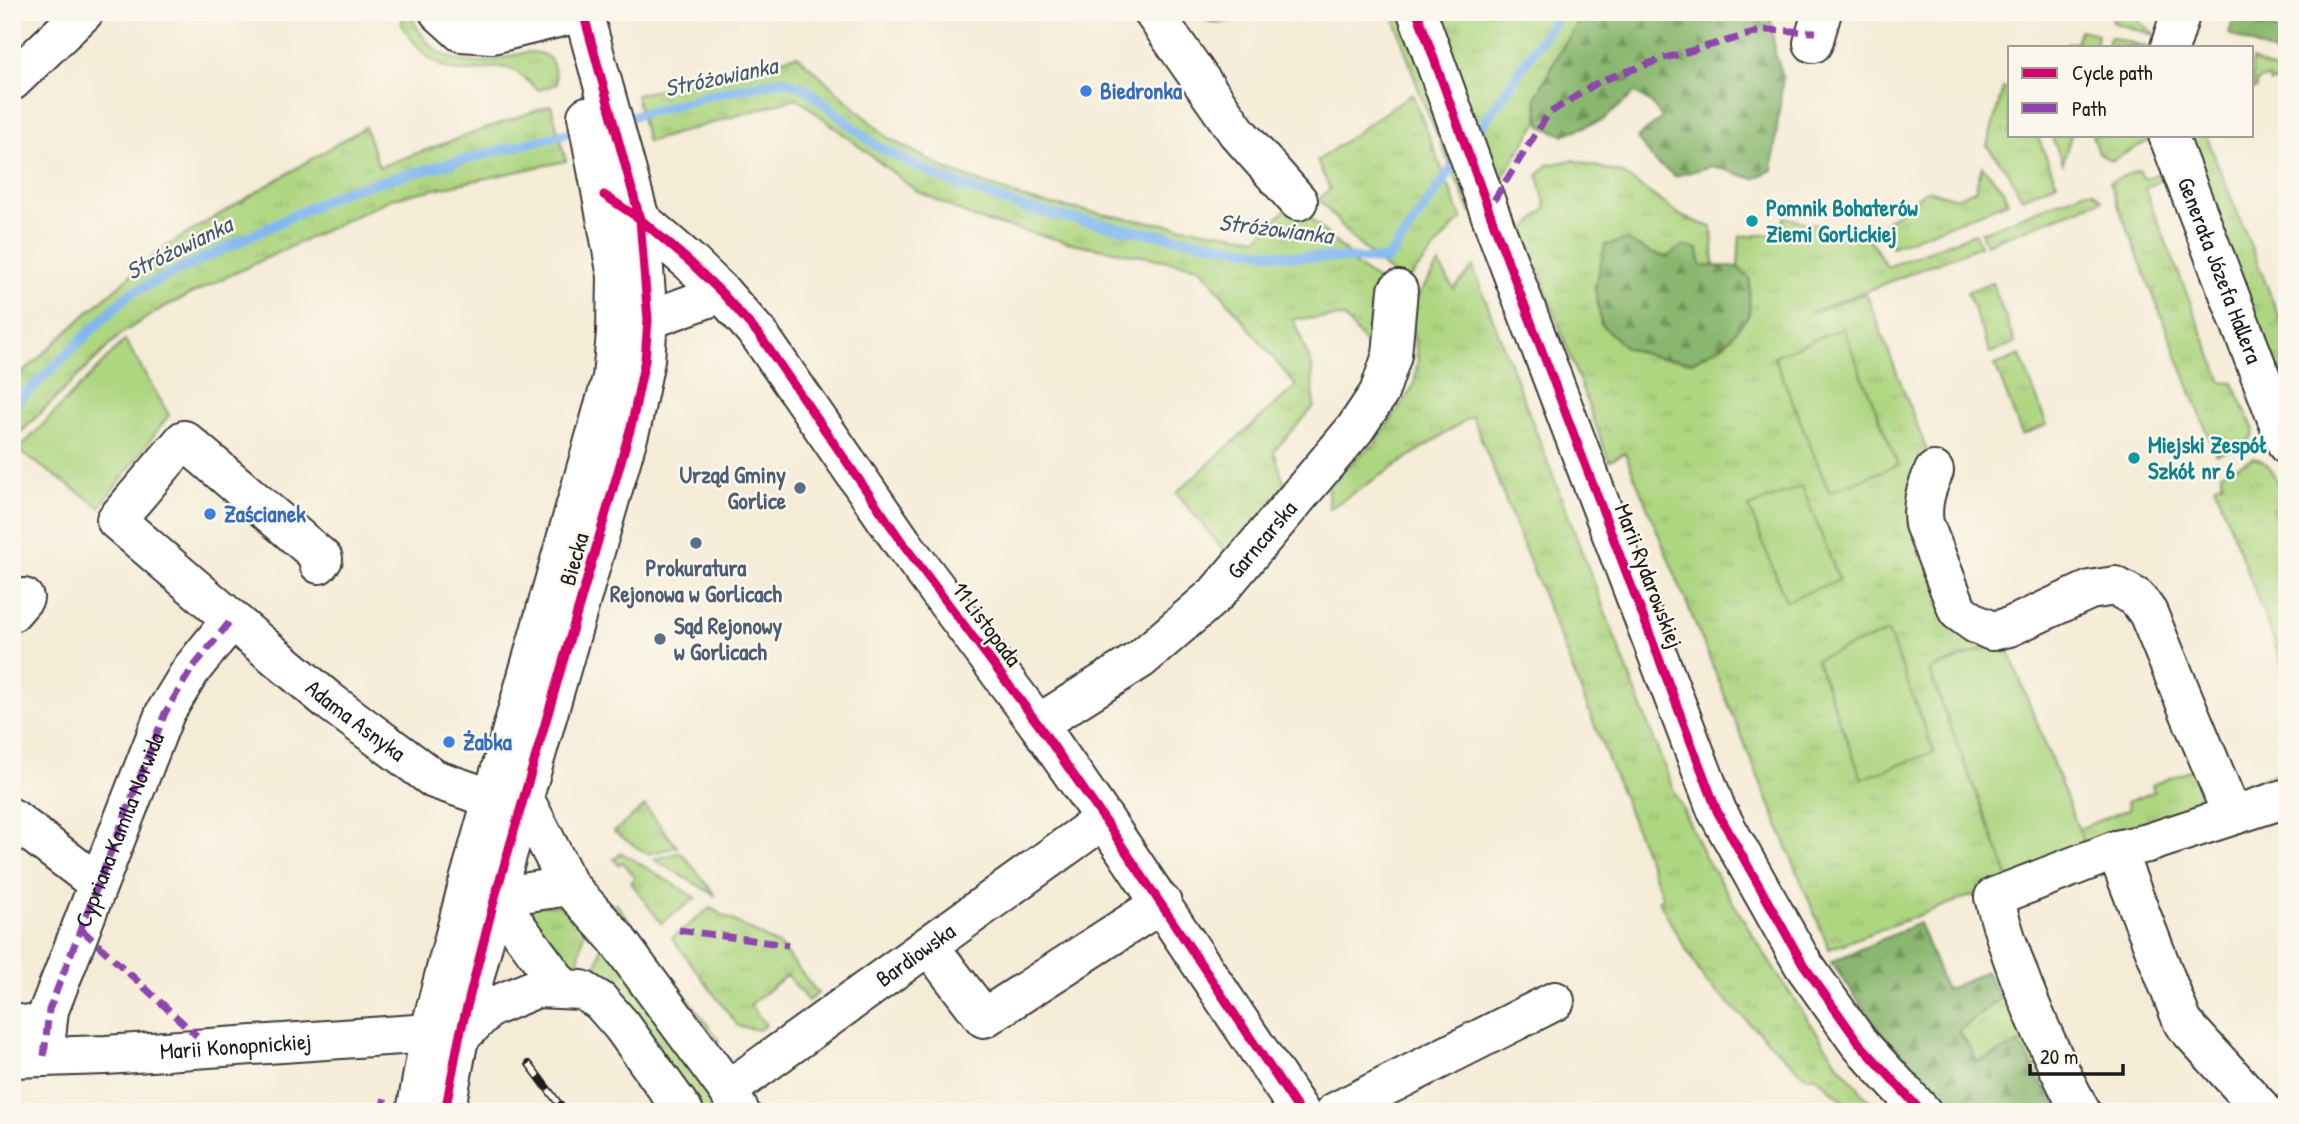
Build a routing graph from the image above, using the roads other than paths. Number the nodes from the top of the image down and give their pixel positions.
1 (84, 12) edge
2 (439, 12) edge
3 (1153, 12) edge
4 (1417, 12) edge
5 (2181, 12) edge
6 (572, 14) edge
7 (2170, 46) edge
8 (12, 81) edge
9 (2168, 136) edge
10 (609, 152) junction
11 (604, 195) junction
12 (1298, 201) dead end
13 (640, 219) junction
14 (1398, 290) dead end
15 (722, 293) junction
16 (648, 320) junction
17 (2287, 445) edge
18 (1934, 471) dead end
19 (318, 564) dead end
20 (244, 630) junction
21 (1038, 724) junction
22 (509, 798) junction
23 (2287, 798) edge
24 (2232, 814) junction
25 (12, 818) edge
26 (1104, 819) junction
27 (2116, 850) junction
28 (97, 883) junction
29 (569, 886) junction
30 (481, 892) junction
31 (1162, 903) junction
32 (929, 946) junction
33 (563, 989) junction
34 (1556, 1001) dead end
35 (445, 1035) junction
36 (29, 1042) edge
37 (734, 1101) edge
38 (416, 1112) edge
39 (445, 1112) edge
40 (684, 1112) edge
41 (1300, 1112) edge
42 (1335, 1112) edge
43 (1922, 1112) edge
44 (2081, 1112) edge
45 (2264, 1112) edge

1 - 8 street
2 - 6 street
3 - 12 street
4 - 43 street, Marii Rydarowskiej
5 - 7 street
6 - 10 street, Biecka
9 - 17 street, Generała Józefa Hallera
10 - 11 street, Biecka
10 - 13 street, Biecka
11 - 13 street, 11 Listopada
11 - 22 street, Biecka
13 - 15 street, 11 Listopada
13 - 16 street, Biecka
14 - 21 street, Garncarska
15 - 16 street
15 - 21 street, 11 Listopada
16 - 22 street, Biecka
18 - 24 street
19 - 20 street, Adama Asnyka
20 - 22 street, Adama Asnyka
20 - 28 street, Cypriana Kamila Norwida
21 - 26 street, 11 Listopada
22 - 29 street, Bardiowska
22 - 30 street, Biecka
23 - 24 street
24 - 27 street
25 - 28 street
26 - 31 street, 11 Listopada
26 - 32 street, Bardiowska
27 - 44 street
27 - 45 street
28 - 36 street, Cypriana Kamila Norwida
29 - 30 street
29 - 37 street, Bardiowska
30 - 33 street
30 - 35 street, Biecka
31 - 32 street
31 - 41 street, 11 Listopada
32 - 37 street, Bardiowska
33 - 35 street
33 - 40 street
34 - 42 street
35 - 36 street, Marii Konopnickiej
35 - 38 street, Biecka
35 - 39 street, Biecka

